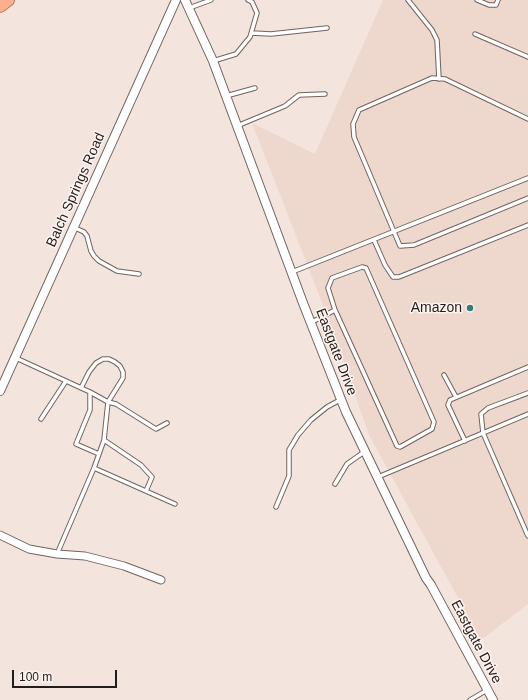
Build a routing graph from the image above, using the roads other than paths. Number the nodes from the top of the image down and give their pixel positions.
1 (8, 0) edge
2 (176, 0) edge
3 (185, 0) edge
4 (211, 0) edge
5 (248, 0) edge
6 (408, 0) edge
7 (477, 0) edge
8 (498, 0) edge
9 (0, 6) edge
10 (189, 8) junction
11 (327, 28) dead end
12 (252, 33) junction
13 (475, 34) dead end
14 (528, 57) edge
15 (213, 61) junction
16 (439, 79) junction
17 (255, 88) dead end
18 (325, 94) dead end
19 (226, 96) junction
20 (528, 119) edge
21 (237, 126) junction
22 (528, 178) edge
23 (528, 198) edge
24 (528, 224) edge
25 (73, 227) junction
26 (394, 232) junction
27 (374, 240) junction
28 (292, 272) junction
29 (139, 274) dead end
30 (335, 310) junction
31 (312, 322) junction
32 (15, 357) junction
33 (528, 367) edge
34 (444, 375) dead end
35 (66, 381) junction
36 (82, 388) junction
37 (0, 391) edge
38 (90, 392) junction
39 (528, 393) edge
40 (456, 397) junction
41 (341, 399) junction
42 (108, 402) junction
43 (528, 414) edge
44 (41, 419) dead end
45 (167, 423) dead end
46 (484, 433) junction
47 (104, 440) junction
48 (465, 441) junction
49 (365, 451) junction
50 (99, 454) junction
51 (94, 468) junction
52 (377, 477) junction
53 (335, 484) dead end
54 (146, 491) junction
55 (175, 504) dead end
56 (276, 507) dead end
57 (0, 535) edge
58 (528, 536) edge
59 (57, 554) junction
60 (161, 580) dead end
61 (488, 690) junction
62 (470, 700) edge
63 (493, 700) edge

1 - 9 highway
2 - 25 street, Balch Springs Road
3 - 10 street, Eastgate Drive
4 - 10 lane
5 - 12 lane
6 - 16 lane
7 - 8 lane
10 - 15 street, Eastgate Drive
11 - 12 lane
12 - 15 lane
13 - 14 lane
15 - 19 street, Eastgate Drive
16 - 20 lane
16 - 26 lane
17 - 19 lane
18 - 21 lane
19 - 21 street, Eastgate Drive
21 - 28 street, Eastgate Drive
22 - 26 lane
23 - 26 lane
24 - 27 lane
25 - 29 lane
25 - 32 street, Balch Springs Road
26 - 27 lane
27 - 28 lane
28 - 31 street, Eastgate Drive
30 - 30 lane
30 - 31 lane
31 - 41 street, Eastgate Drive
32 - 35 lane
32 - 37 street, Balch Springs Road
33 - 40 lane
34 - 40 lane
35 - 36 lane
35 - 44 lane
36 - 38 lane
36 - 42 lane
38 - 42 lane
38 - 50 lane
39 - 46 lane
40 - 48 lane
41 - 49 street, Eastgate Drive
41 - 56 lane
42 - 45 lane
42 - 47 lane
43 - 46 lane
46 - 48 lane
46 - 58 lane
47 - 50 lane
47 - 54 lane
48 - 52 lane
49 - 52 street, Eastgate Drive
49 - 53 lane
50 - 51 lane
51 - 54 lane
51 - 59 lane
52 - 61 street, Eastgate Drive
54 - 55 lane
57 - 59 street
59 - 60 street
61 - 62 lane
61 - 63 street, Eastgate Drive

